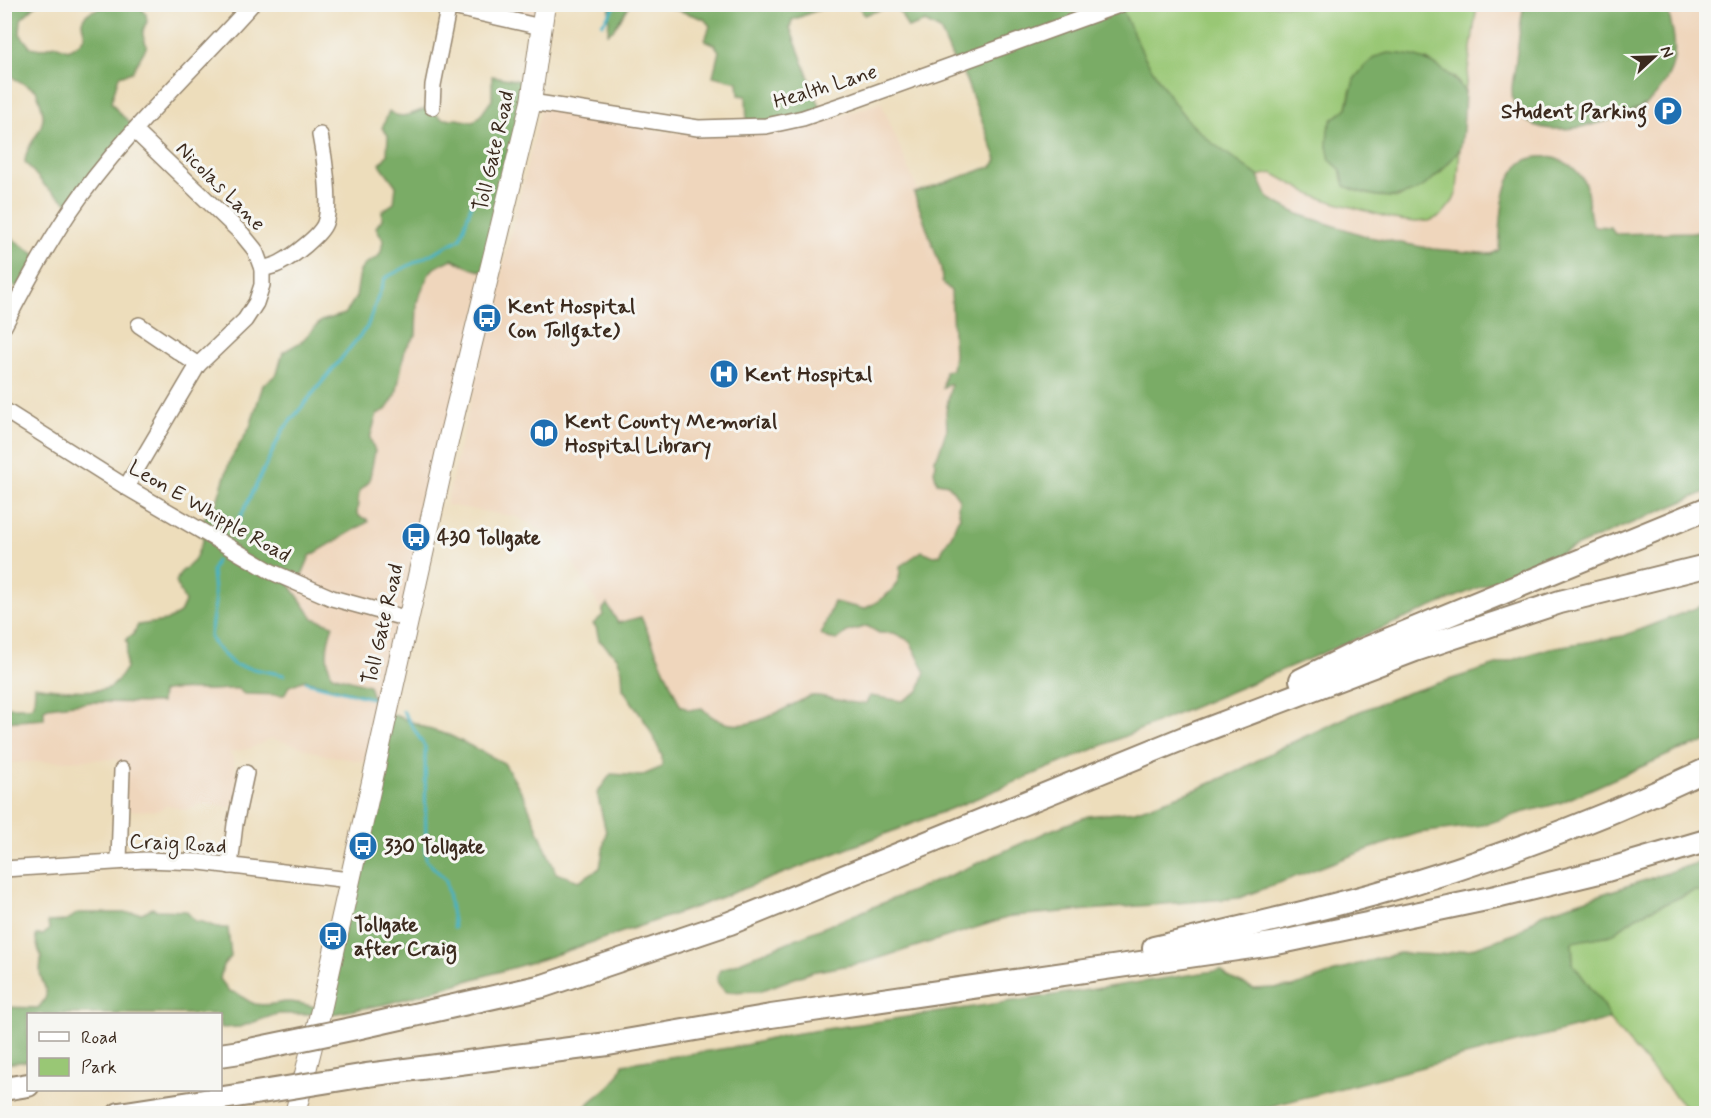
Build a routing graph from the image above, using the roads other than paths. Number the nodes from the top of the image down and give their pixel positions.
1 (252, 4) edge
2 (545, 4) edge
3 (448, 5) edge
4 (1119, 5) edge
5 (541, 27) junction
6 (531, 102) junction
7 (432, 107) dead end
8 (135, 131) junction
9 (320, 135) dead end
10 (262, 269) junction
11 (139, 325) dead end
12 (4, 326) edge
13 (198, 365) junction
14 (4, 411) edge
15 (126, 487) junction
16 (1707, 509) edge
17 (1707, 566) edge
18 (408, 619) junction
19 (1184, 738) junction
20 (122, 770) dead end
21 (1707, 770) edge
22 (246, 773) dead end
23 (1707, 841) edge
24 (118, 861) junction
25 (230, 866) junction
26 (4, 869) edge
27 (349, 880) junction
28 (1010, 983) junction
29 (227, 1054) edge
30 (27, 1071) edge
31 (4, 1073) edge
32 (27, 1085) edge
33 (4, 1089) edge
34 (139, 1111) edge
35 (119, 1113) edge
36 (296, 1113) edge

1 - 8 street
2 - 5 main road, Toll Gate Road
3 - 5 street
3 - 7 street
4 - 6 street, Health Lane
5 - 6 main road, Toll Gate Road
6 - 18 main road, Toll Gate Road
8 - 10 street, Nicolas Lane
8 - 12 street
9 - 10 street
10 - 13 street
11 - 13 street
13 - 15 street
14 - 15 street, Leon E Whipple Road
15 - 18 street, Leon E Whipple Road
16 - 19 highway
17 - 19 highway
18 - 27 main road, Toll Gate Road
19 - 29 highway, bridge
20 - 24 street
21 - 28 highway
22 - 25 street
23 - 28 highway
24 - 25 street, Craig Road
24 - 26 street, Craig Road
25 - 27 street, Craig Road
27 - 36 main road, Toll Gate Road
28 - 34 highway, bridge
30 - 31 highway
32 - 33 highway
34 - 35 highway

